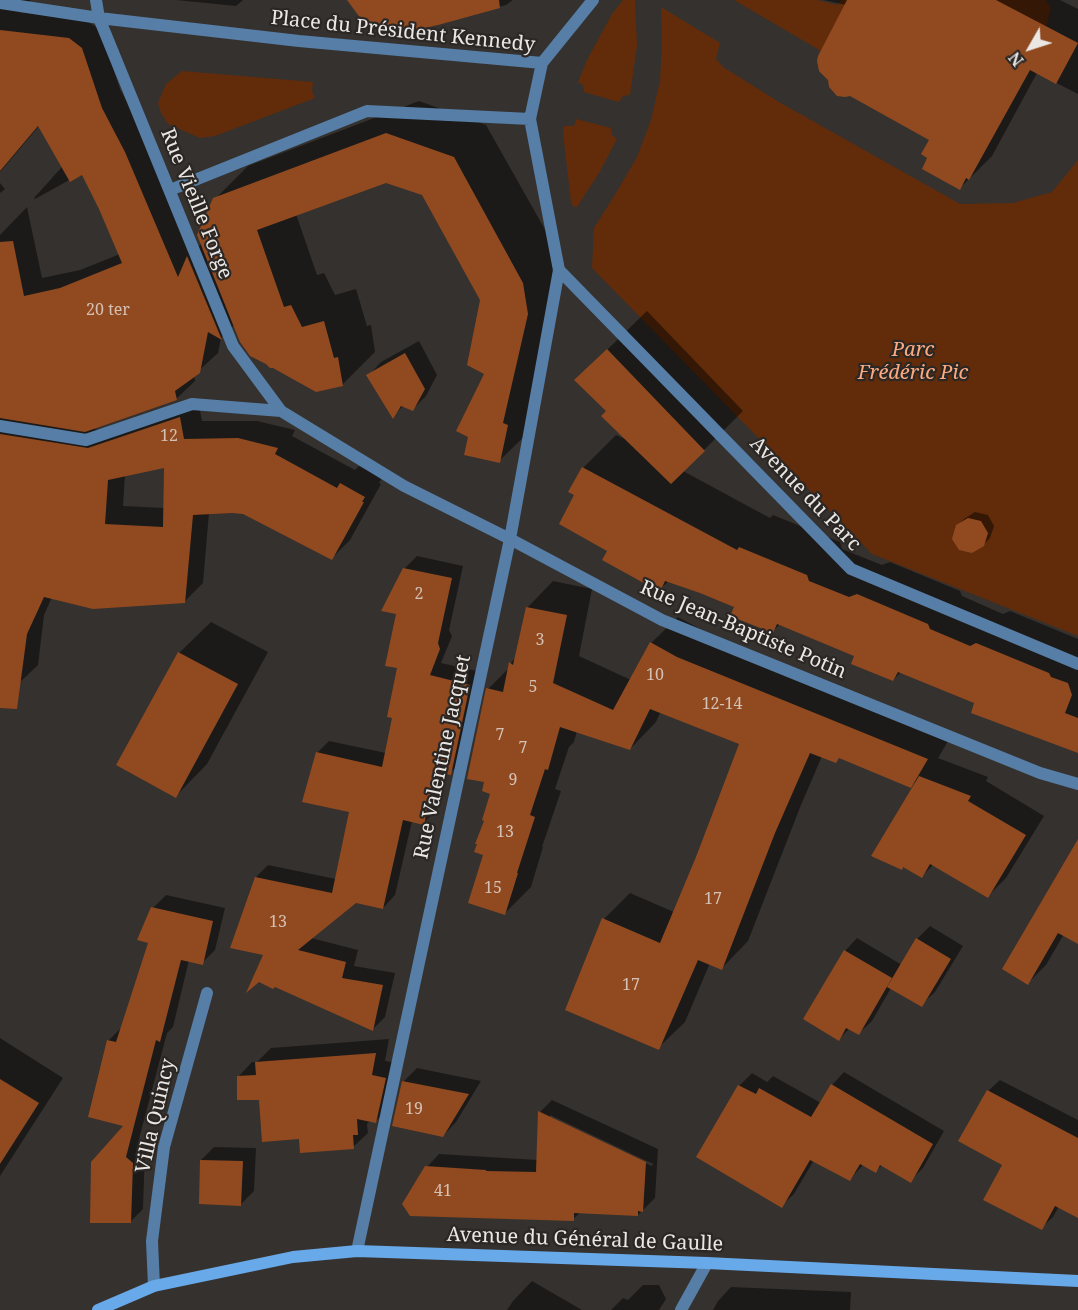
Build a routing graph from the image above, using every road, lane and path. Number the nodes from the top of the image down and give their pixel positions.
1 (96, 0) edge
2 (593, 0) edge
3 (0, 3) edge
4 (99, 18) junction
5 (542, 63) junction
6 (530, 119) junction
7 (170, 190) junction
8 (559, 270) junction
9 (281, 411) junction
10 (0, 426) edge
11 (510, 539) junction
12 (1078, 664) edge
13 (1078, 784) edge
14 (207, 993) dead end
15 (357, 1251) junction
16 (708, 1263) junction
17 (1078, 1281) edge
18 (154, 1286) junction
19 (98, 1310) edge
20 (681, 1310) edge

1 - 4 street, Rue Vieille Forge
2 - 5 street
3 - 4 street, Place du Président Kennedy
4 - 5 street, Place du Président Kennedy
4 - 7 street, Rue Vieille Forge
5 - 6 street, Place du Président Kennedy
6 - 7 street
6 - 8 street, Place du Président Kennedy
7 - 9 street, Rue Vieille Forge
8 - 11 street, Rue Valentine Jacquet
8 - 12 street, Avenue du Parc
9 - 10 street
9 - 11 street, Rue Jean-Baptiste Potin
11 - 13 street, Rue Jean-Baptiste Potin
11 - 15 street, Rue Valentine Jacquet
14 - 18 street, Villa Quincy
15 - 16 main road, Avenue du Général de Gaulle
15 - 18 main road, Avenue du Général de Gaulle
16 - 17 main road, Avenue du Général de Gaulle
16 - 20 street
18 - 19 main road, Avenue du Général de Gaulle

